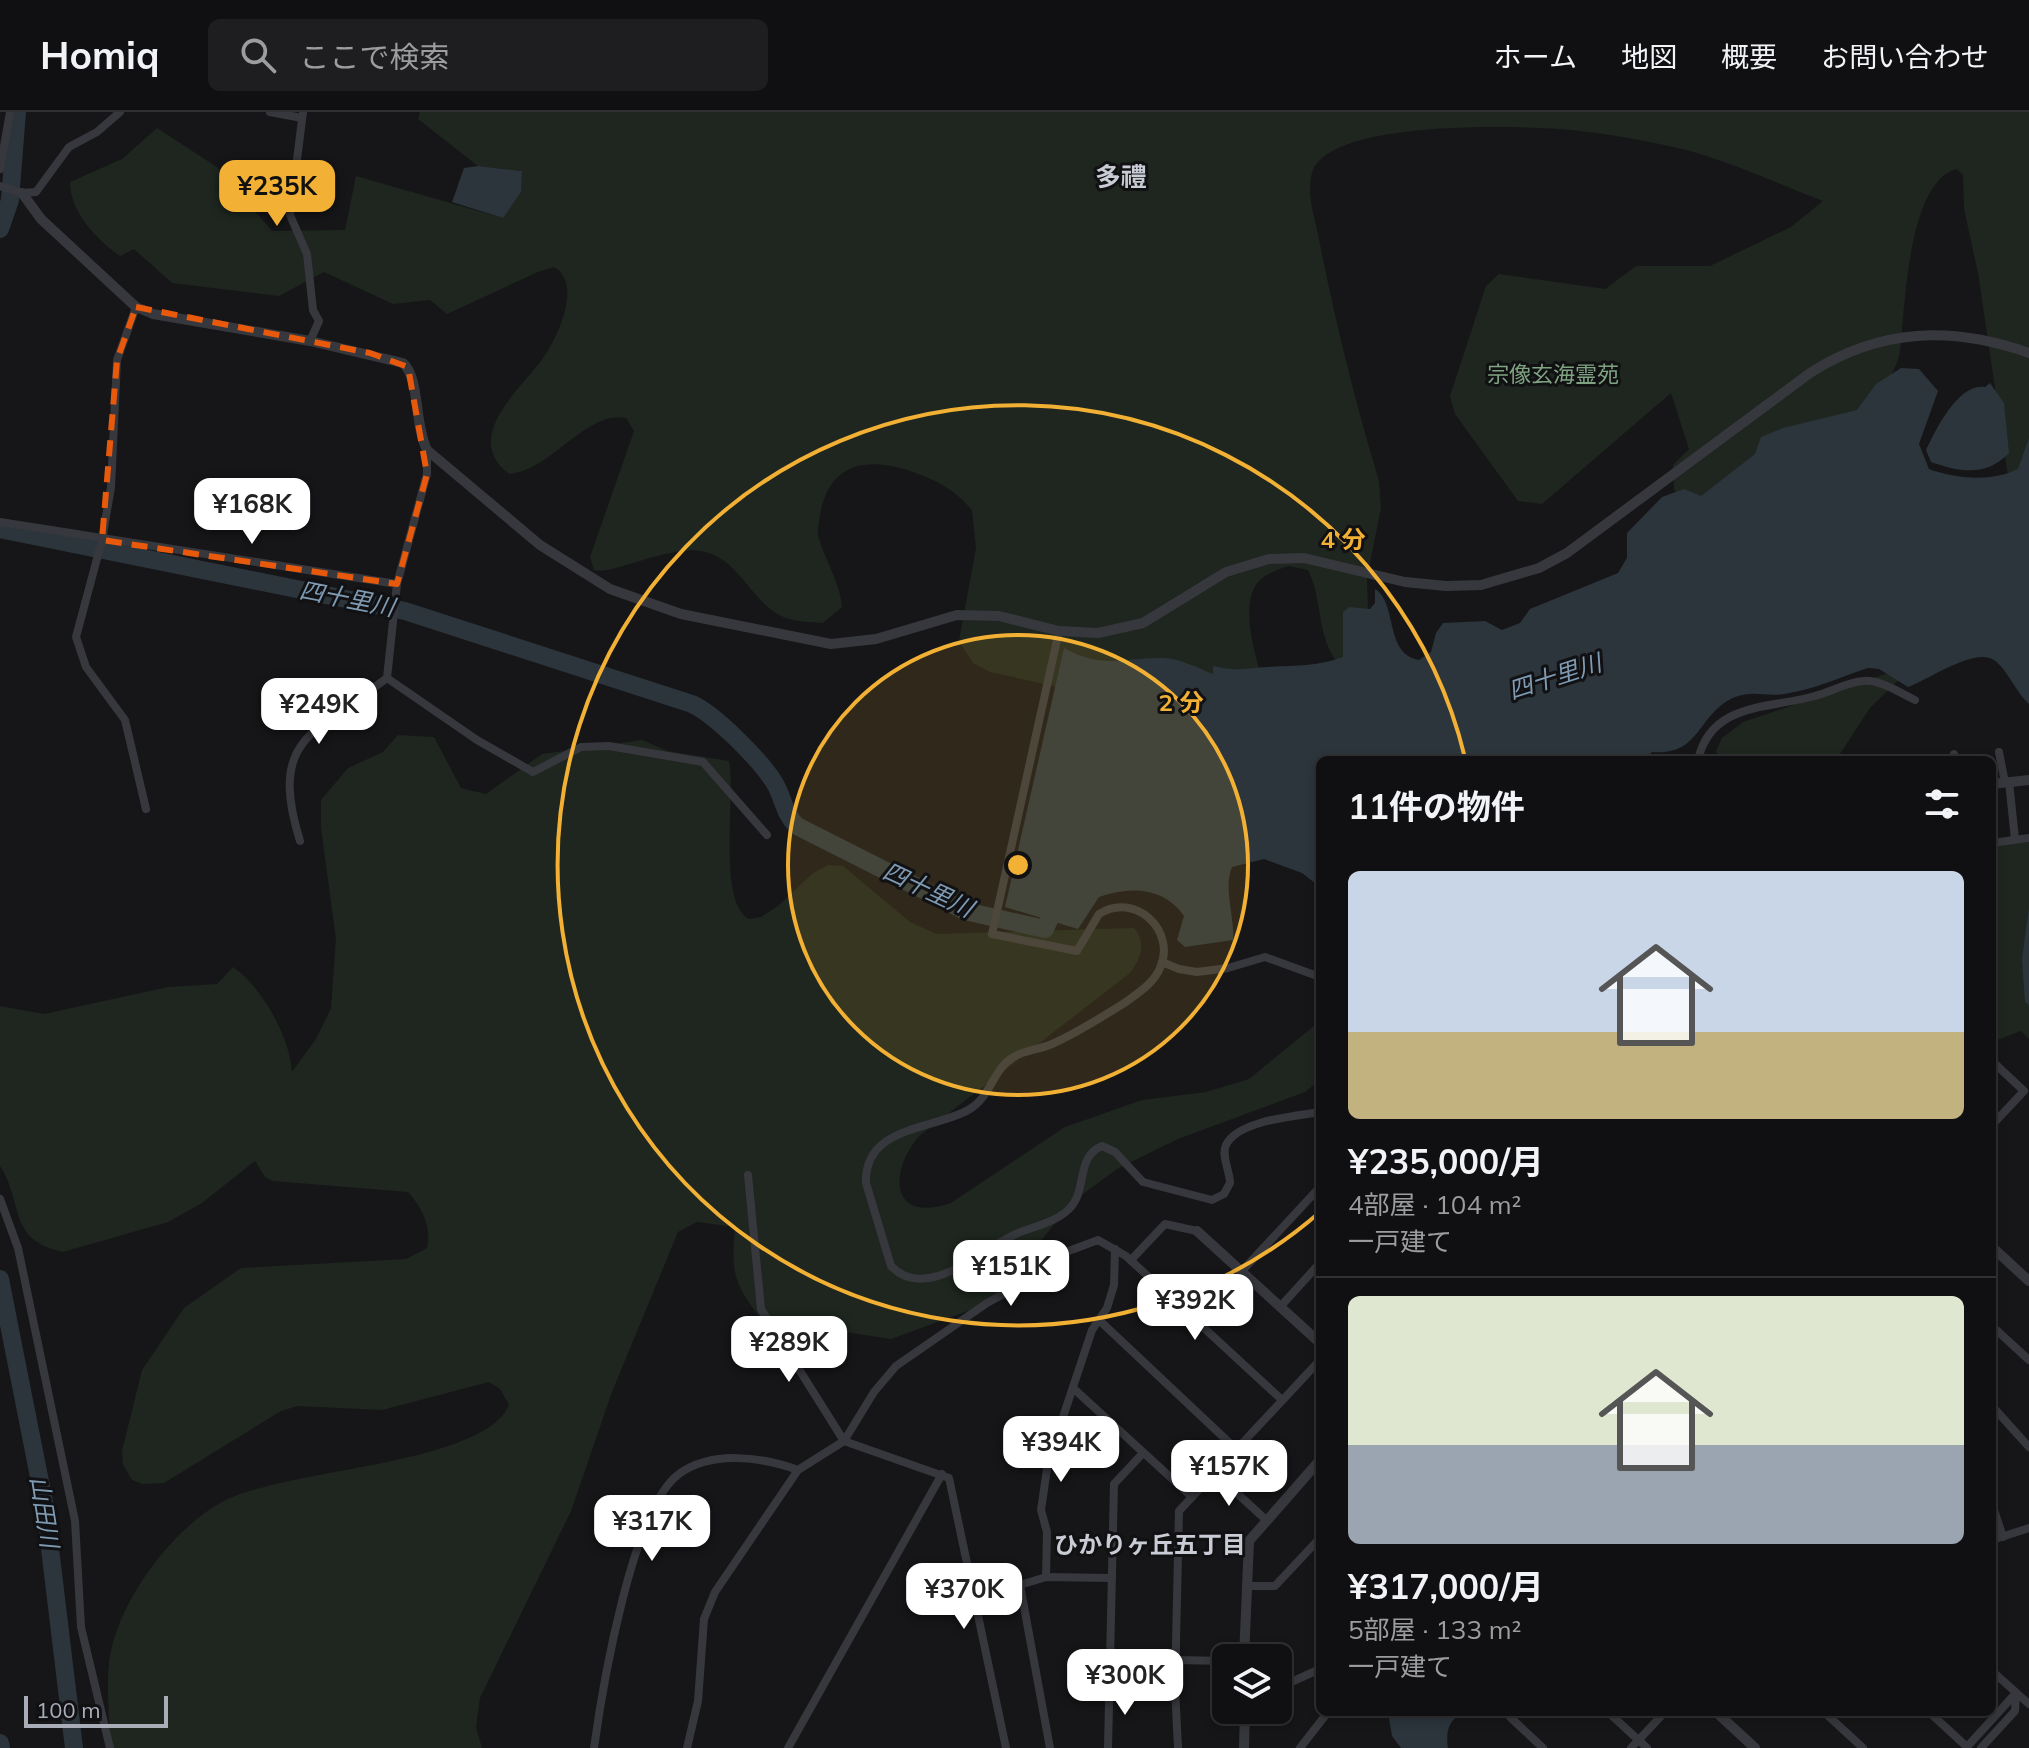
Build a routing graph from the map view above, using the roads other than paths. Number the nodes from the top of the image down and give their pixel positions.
1 (10, 112) edge
2 (120, 112) edge
3 (270, 112) edge
4 (302, 115) edge
5 (0, 169) edge
6 (0, 186) edge
7 (22, 193) junction
8 (136, 307) junction
9 (310, 341) junction
10 (2029, 353) edge
11 (427, 450) junction
12 (0, 522) edge
13 (102, 540) junction
14 (397, 584) junction
15 (1059, 631) junction
16 (387, 678) junction
17 (1915, 700) dead end
18 (1999, 752) dead end
19 (1700, 756) edge
20 (2029, 780) edge
21 (2007, 782) junction
22 (1996, 783) edge
23 (146, 809) dead end
24 (767, 835) dead end
25 (2029, 838) edge
26 (2015, 839) junction
27 (300, 841) dead end
28 (1996, 842) edge
29 (1162, 962) junction
30 (1316, 976) edge
31 (1996, 1065) edge
32 (1316, 1113) edge
33 (1996, 1121) edge
34 (748, 1175) dead end
35 (1316, 1191) edge
36 (0, 1199) edge
37 (1197, 1231) joint
38 (1115, 1249) junction
39 (1996, 1251) edge
40 (1131, 1260) junction
41 (1316, 1267) edge
42 (1241, 1272) junction
43 (2029, 1281) edge
44 (1280, 1307) junction
45 (1099, 1320) junction
46 (1996, 1330) edge
47 (1316, 1339) edge
48 (2029, 1360) edge
49 (1316, 1364) edge
50 (1073, 1388) junction
51 (1282, 1400) junction
52 (1996, 1410) edge
53 (844, 1441) junction
54 (2029, 1447) edge
55 (1236, 1449) junction
56 (1143, 1453) junction
57 (1316, 1464) edge
58 (798, 1470) junction
59 (1215, 1473) junction
60 (942, 1474) junction
61 (1192, 1497) junction
62 (1996, 1516) edge
63 (1265, 1519) junction
64 (2029, 1528) edge
65 (2003, 1537) junction
66 (1996, 1539) edge
67 (1316, 1542) edge
68 (1046, 1577) junction
69 (1112, 1578) junction
70 (1246, 1586) junction
71 (1244, 1644) edge
72 (1176, 1660) junction
73 (1212, 1661) edge
74 (1316, 1671) edge
75 (1996, 1675) edge
76 (1292, 1682) edge
77 (1109, 1686) junction
78 (1175, 1687) junction
79 (2016, 1693) junction
80 (2028, 1701) edge
81 (1996, 1715) edge
82 (1325, 1716) edge
83 (1511, 1716) edge
84 (1612, 1716) edge
85 (1661, 1716) edge
86 (1720, 1716) edge
87 (1828, 1716) edge
88 (1933, 1716) edge
89 (1996, 1716) edge
90 (1245, 1724) edge
91 (1638, 1740) junction
92 (110, 1748) edge
93 (594, 1748) edge
94 (687, 1748) edge
95 (788, 1748) edge
96 (1006, 1748) edge
97 (1050, 1748) edge
98 (1108, 1748) edge
99 (1178, 1748) edge
100 (1244, 1748) edge
101 (1300, 1748) edge
102 (1543, 1748) edge
103 (1631, 1748) edge
104 (1647, 1748) edge
105 (1755, 1748) edge
106 (1863, 1748) edge
107 (1967, 1748) edge
108 (1981, 1748) edge

1 - 5 street
2 - 7 street
3 - 4 street
4 - 9 street
6 - 7 street
7 - 8 street
8 - 9 street
8 - 13 street
9 - 11 street
10 - 15 street
11 - 14 street
11 - 15 street
12 - 13 street
13 - 14 street
13 - 23 street
14 - 16 street
15 - 29 street
16 - 24 street
16 - 27 street
17 - 19 street
18 - 21 street
20 - 21 street
21 - 22 street
21 - 26 street
25 - 26 street
26 - 28 street
29 - 30 street
29 - 32 street
31 - 33 street
34 - 53 street
35 - 42 street
36 - 92 street
37 - 40 street
37 - 42 street
38 - 40 street
38 - 45 street
38 - 53 street
39 - 43 street
40 - 51 street
41 - 44 street
42 - 44 street
44 - 47 street
45 - 50 street
45 - 55 street
46 - 48 street
49 - 51 street
50 - 56 street
50 - 68 street
51 - 55 street
52 - 54 street
53 - 58 street
53 - 60 street
55 - 59 street
56 - 61 street
56 - 69 street
57 - 63 street
58 - 93 street
58 - 94 street
59 - 61 street
59 - 63 street
60 - 95 street
60 - 96 street
61 - 72 street
62 - 65 street
63 - 70 street
64 - 65 street
65 - 66 street
67 - 70 street
68 - 69 street
68 - 97 street
69 - 77 street
70 - 71 street
72 - 73 street
72 - 78 street
74 - 76 street
75 - 79 street
77 - 78 street
77 - 98 street
78 - 99 street
79 - 80 street
79 - 81 street
79 - 108 street
82 - 101 street
83 - 102 street
84 - 91 street
85 - 91 street
86 - 105 street
87 - 106 street
88 - 107 street
89 - 107 street
90 - 100 street
91 - 103 street
91 - 104 street

